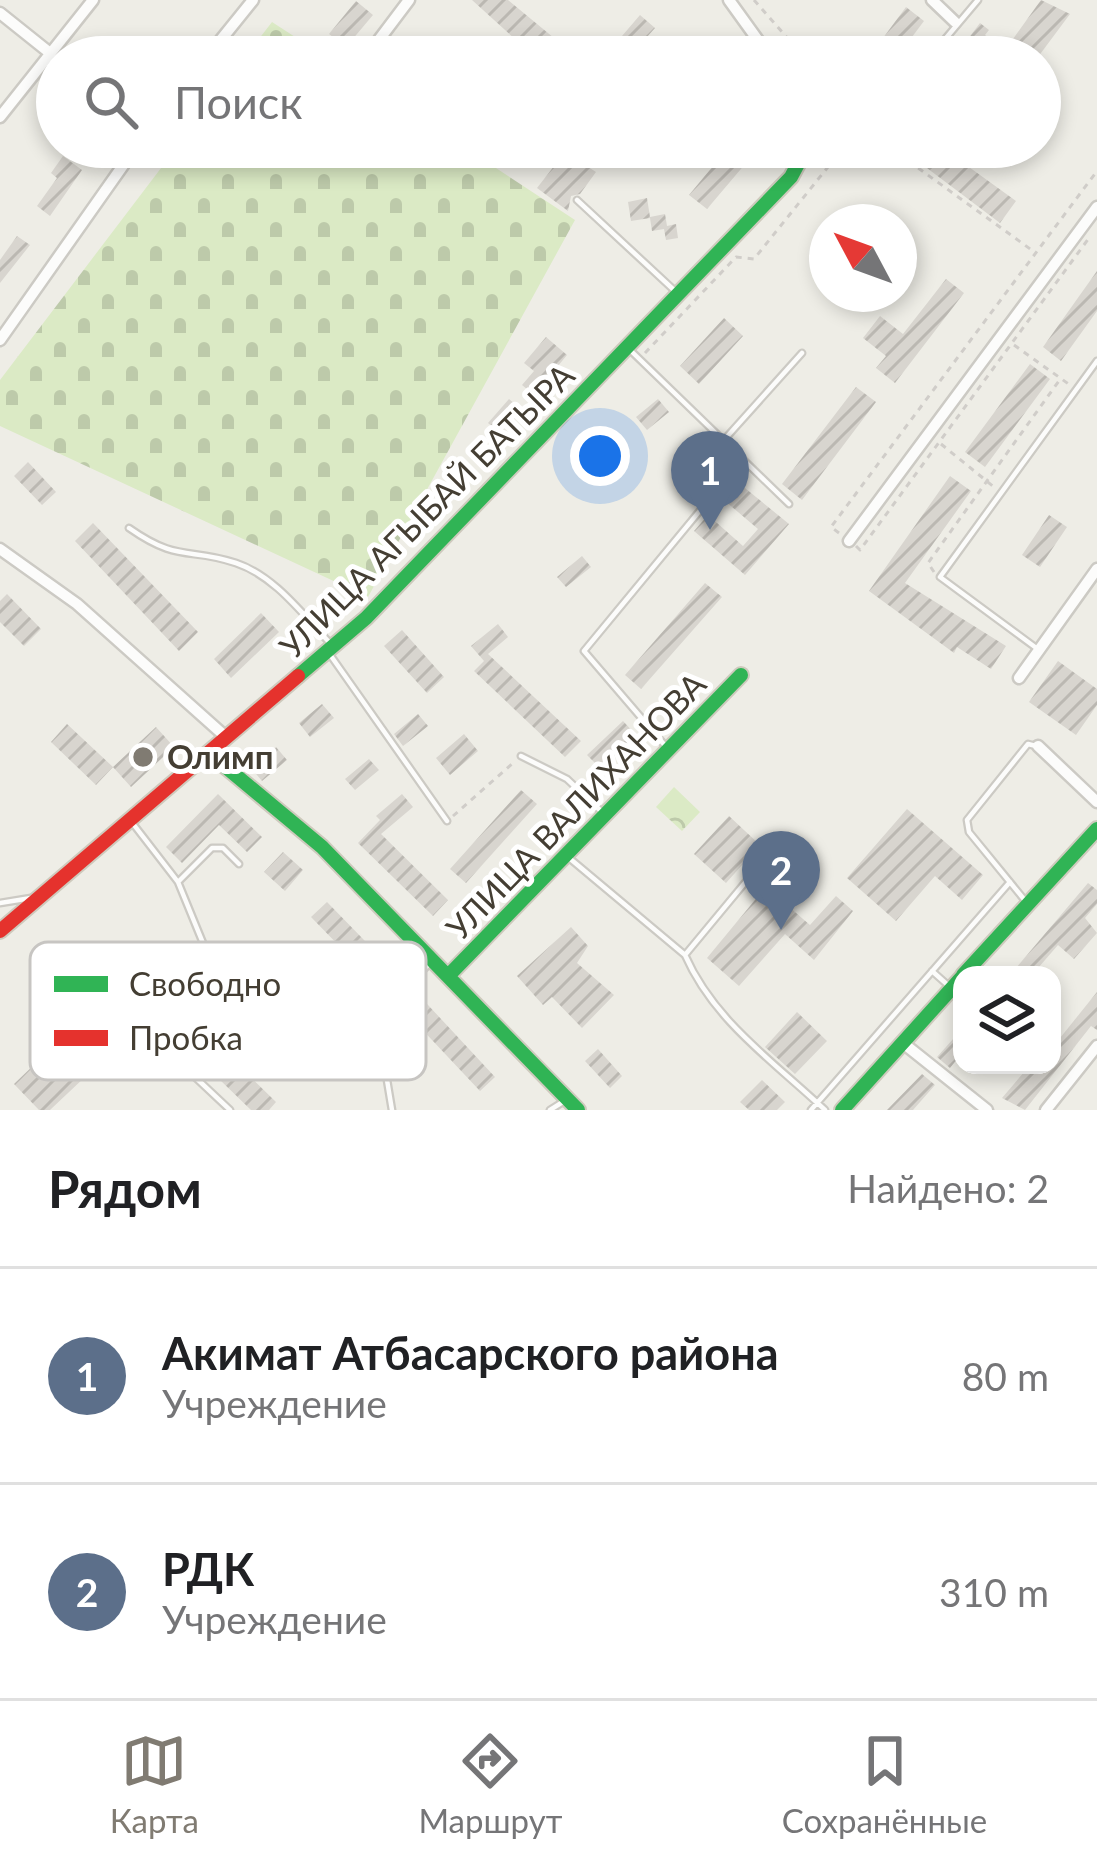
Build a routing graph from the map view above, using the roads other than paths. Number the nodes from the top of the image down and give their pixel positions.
1 (93, 0) edge
2 (253, 0) edge
3 (409, 0) edge
4 (729, 0) edge
5 (932, 0) edge
6 (978, 0) edge
7 (0, 13) edge
8 (955, 22) junction
9 (64, 36) edge
10 (224, 36) edge
11 (382, 36) edge
12 (755, 36) edge
13 (945, 36) edge
14 (36, 42) edge
15 (36, 71) edge
16 (0, 117) edge
17 (121, 168) edge
18 (796, 168) edge
19 (578, 200) dead end
20 (1097, 207) edge
21 (679, 295) junction
22 (0, 340) edge
23 (634, 353) junction
24 (802, 353) dead end
25 (1097, 361) edge
26 (724, 440) junction
27 (712, 496) dead end
28 (789, 504) dead end
29 (129, 528) dead end
30 (849, 541) road end
31 (0, 549) edge
32 (1097, 569) edge
33 (331, 649) junction
34 (1039, 650) junction
35 (741, 675) dead end
36 (1018, 678) dead end
37 (227, 738) junction
38 (1038, 746) joint
39 (668, 749) junction
40 (209, 753) junction
41 (521, 756) road end
42 (1097, 802) edge
43 (603, 813) junction
44 (130, 820) junction
45 (447, 821) road end
46 (1097, 830) edge
47 (782, 838) dead end
48 (564, 854) junction
49 (238, 864) dead end
50 (178, 882) junction
51 (1010, 882) junction
52 (37, 898) junction
53 (0, 903) edge
54 (1027, 903) junction
55 (0, 931) edge
56 (203, 942) edge
57 (417, 942) edge
58 (426, 951) edge
59 (685, 955) junction
60 (434, 959) junction
61 (971, 966) edge
62 (426, 967) edge
63 (932, 971) junction
64 (450, 974) junction
65 (953, 978) edge
66 (953, 987) edge
67 (903, 1043) junction
68 (1097, 1046) edge
69 (198, 1080) edge
70 (387, 1080) edge
71 (817, 1102) junction
72 (573, 1104) edge
73 (230, 1110) edge
74 (392, 1110) edge
75 (550, 1110) edge
76 (811, 1110) edge
77 (825, 1110) edge
78 (842, 1110) edge
79 (987, 1110) edge
80 (1046, 1110) edge

1 - 9 street
2 - 10 street
3 - 11 street
4 - 12 street
5 - 8 street
6 - 8 lane
7 - 14 street
8 - 13 lane
15 - 16 street
17 - 22 street
18 - 21 street, УЛИЦА АГЫБАЙ БАТЫРА
19 - 21 lane
20 - 30 street
21 - 23 street, УЛИЦА АГЫБАЙ БАТЫРА
23 - 26 lane
23 - 33 street, УЛИЦА АГЫБАЙ БАТЫРА
24 - 26 lane
25 - 34 lane
26 - 28 lane
27 - 39 lane
29 - 33 lane
31 - 37 street
32 - 34 street
33 - 37 street, УЛИЦА АГЫБАЙ БАТЫРА
33 - 45 lane
34 - 36 street
35 - 39 street, УЛИЦА ВАЛИХАНОВА
37 - 40 street, УЛИЦА АГЫБАЙ БАТЫРА
38 - 42 street
38 - 51 lane
39 - 43 street, УЛИЦА ВАЛИХАНОВА
40 - 44 street, УЛИЦА АГЫБАЙ БАТЫРА
40 - 57 street
41 - 43 lane
43 - 48 street, УЛИЦА ВАЛИХАНОВА
44 - 50 lane
44 - 52 street, УЛИЦА АГЫБАЙ БАТЫРА
46 - 54 street
47 - 59 lane
48 - 59 lane
48 - 64 street, УЛИЦА ВАЛИХАНОВА
49 - 50 lane
50 - 56 lane
51 - 54 lane
51 - 63 lane
52 - 53 lane
52 - 55 street, УЛИЦА АГЫБАЙ БАТЫРА
54 - 61 street
58 - 60 street
59 - 71 lane
60 - 62 lane
60 - 64 street
63 - 65 lane
63 - 71 lane
64 - 72 street
66 - 67 street
67 - 78 street
67 - 79 street
68 - 80 street
69 - 73 lane
70 - 74 lane
71 - 76 lane
71 - 77 lane
72 - 75 lane

